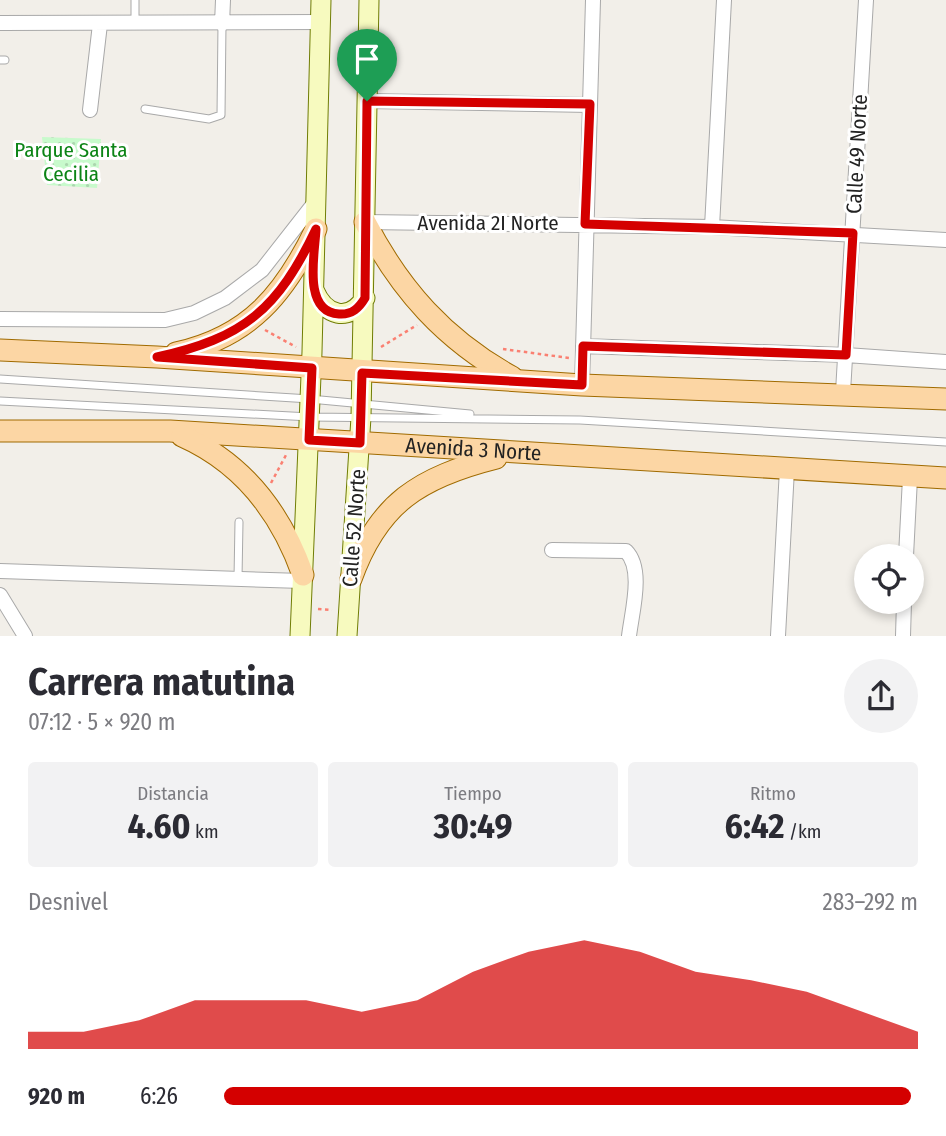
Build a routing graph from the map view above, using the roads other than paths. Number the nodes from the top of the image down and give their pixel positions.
1 (135, 0) edge
2 (222, 0) edge
3 (321, 0) edge
4 (369, 0) edge
5 (593, 0) edge
6 (724, 0) edge
7 (866, 0) edge
8 (320, 22) junction
9 (0, 23) edge
10 (100, 24) junction
11 (135, 24) junction
12 (222, 24) junction
13 (367, 101) junction
14 (590, 104) junction
15 (145, 109) dead end
16 (90, 110) dead end
17 (316, 201) junction
18 (365, 222) junction
19 (585, 224) junction
20 (712, 227) junction
21 (316, 229) junction
22 (853, 233) junction
23 (946, 240) edge
24 (314, 289) junction
25 (365, 298) junction
26 (0, 319) edge
27 (583, 346) junction
28 (0, 350) edge
29 (846, 355) junction
30 (157, 357) junction
31 (946, 362) edge
32 (312, 368) junction
33 (362, 373) junction
34 (0, 379) edge
35 (517, 380) junction
36 (582, 385) junction
37 (843, 392) junction
38 (946, 399) edge
39 (0, 401) edge
40 (310, 408) junction
41 (361, 410) junction
42 (516, 418) junction
43 (0, 431) edge
44 (170, 431) junction
45 (309, 440) junction
46 (946, 442) edge
47 (360, 443) junction
48 (514, 453) junction
49 (788, 469) junction
50 (910, 478) junction
51 (946, 478) edge
52 (239, 522) dead end
53 (907, 544) edge
54 (552, 550) dead end
55 (0, 571) edge
56 (302, 578) junction
57 (238, 579) junction
58 (351, 579) junction
59 (0, 595) edge
60 (904, 614) edge
61 (25, 635) edge
62 (300, 635) edge
63 (346, 635) edge
64 (629, 635) edge
65 (778, 635) edge
66 (903, 635) edge

1 - 11 lane
2 - 12 street
3 - 8 main road
4 - 13 main road, Calle 52 Norte
5 - 14 street
6 - 20 street
7 - 22 street, Calle 49 Norte
8 - 12 street
8 - 17 main road
9 - 10 street
10 - 11 street
10 - 16 street
11 - 12 street
12 - 15 lane
13 - 14 street
13 - 18 main road, Calle 52 Norte
14 - 19 street
17 - 21 main road
17 - 26 street
18 - 19 street, Avenida 2I Norte
18 - 25 main road, Calle 52 Norte
18 - 35 main road
19 - 20 street, Avenida 2I Norte
19 - 27 street
20 - 22 street, Avenida 2I Norte
21 - 24 main road
21 - 30 main road
22 - 23 street, Avenida 2I Norte
22 - 29 street, Calle 49 Norte
24 - 25 main road
24 - 32 main road
25 - 33 main road, Calle 52 Norte
27 - 29 street
27 - 36 street
28 - 30 main road
29 - 31 street
29 - 37 street, Calle 49 Norte
30 - 32 main road
32 - 33 main road
32 - 40 main road
33 - 35 main road
33 - 41 main road, Calle 52 Norte
34 - 40 lane
35 - 36 main road
36 - 37 main road
37 - 38 main road
39 - 40 lane
40 - 41 lane
40 - 41 lane
40 - 45 main road
41 - 42 lane
41 - 42 lane
41 - 47 main road, Calle 52 Norte
42 - 46 lane
43 - 44 main road, Avenida 3 Norte
44 - 45 main road, Avenida 3 Norte
44 - 56 main road
45 - 47 main road, Avenida 3 Norte
45 - 56 main road
47 - 48 main road, Avenida 3 Norte
47 - 58 main road, Calle 52 Norte
48 - 49 main road, Avenida 3 Norte
48 - 58 main road
49 - 50 main road, Avenida 3 Norte
49 - 65 street
50 - 51 main road, Avenida 3 Norte
50 - 53 street
52 - 57 lane
54 - 64 street
55 - 57 street
56 - 57 street
56 - 62 main road
58 - 63 main road, Calle 52 Norte
59 - 61 street
60 - 66 street

